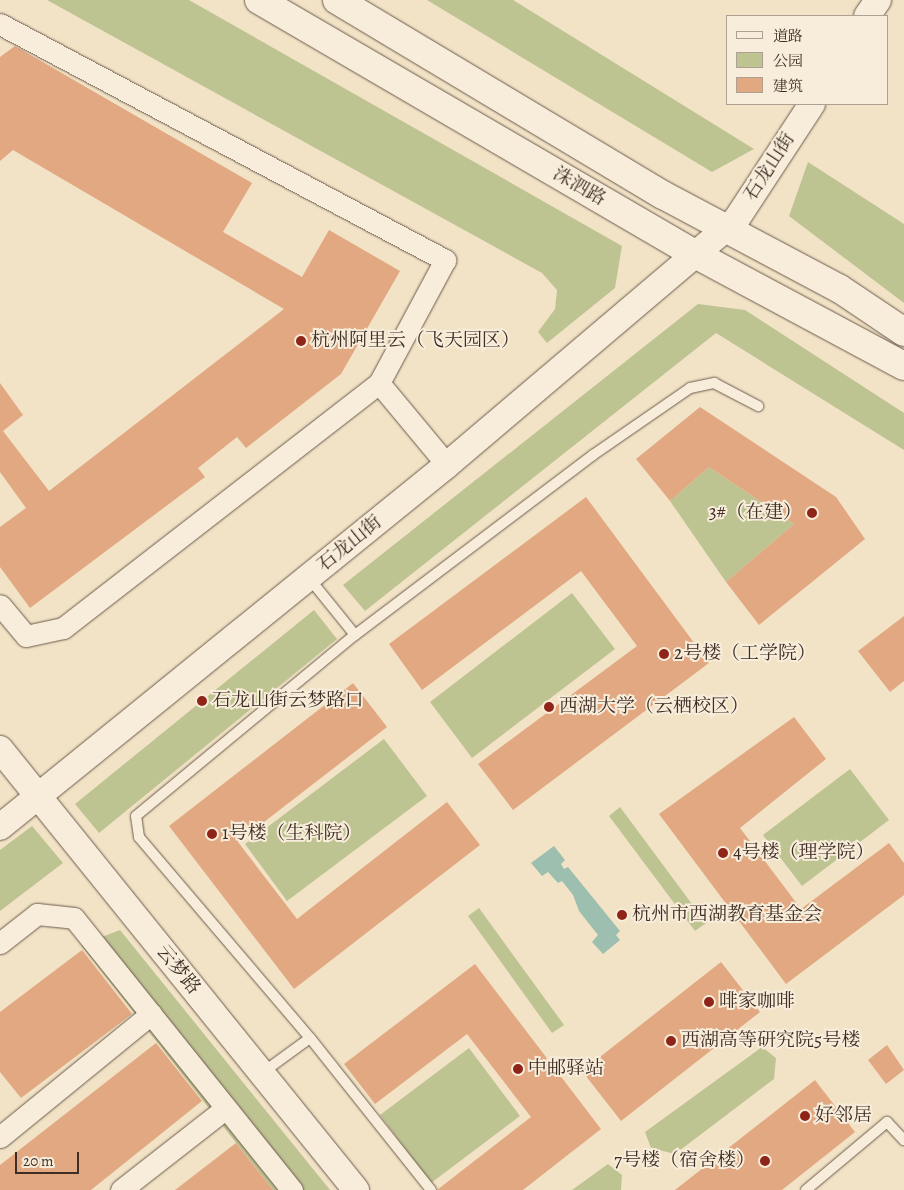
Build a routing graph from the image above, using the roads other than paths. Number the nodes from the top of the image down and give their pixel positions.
1 (259, 0) edge
2 (337, 0) edge
3 (878, 0) edge
4 (868, 15) edge
5 (0, 24) edge
6 (811, 105) edge
7 (726, 228) junction
8 (693, 253) junction
9 (904, 332) edge
10 (904, 366) edge
11 (379, 383) junction
12 (758, 406) dead end
13 (447, 465) junction
14 (309, 578) junction
15 (0, 605) edge
16 (355, 635) junction
17 (0, 749) edge
18 (39, 798) junction
19 (0, 827) edge
20 (0, 943) edge
21 (151, 1014) junction
22 (310, 1038) junction
23 (262, 1074) junction
24 (226, 1108) junction
25 (0, 1137) edge
26 (904, 1140) edge
27 (121, 1190) edge
28 (292, 1190) edge
29 (356, 1190) edge
30 (431, 1190) edge
31 (806, 1190) edge

1 - 8 main road, 洙泗路
2 - 7 main road, 洙泗路
3 - 4 street
5 - 11 street
6 - 7 street, 石龙山街
7 - 8 street, 石龙山街
7 - 9 main road, 洙泗路
8 - 10 main road, 洙泗路
8 - 13 street, 石龙山街
11 - 13 street
11 - 15 street
12 - 16 lane
13 - 14 street, 石龙山街
14 - 16 lane
14 - 18 street, 石龙山街
16 - 22 lane
17 - 18 street, 云梦路
18 - 19 street, 石龙山街
18 - 23 street, 云梦路
20 - 21 street
21 - 24 street
21 - 25 street
22 - 23 lane
22 - 30 lane
23 - 29 street, 云梦路
24 - 27 street
24 - 28 street
26 - 31 lane

